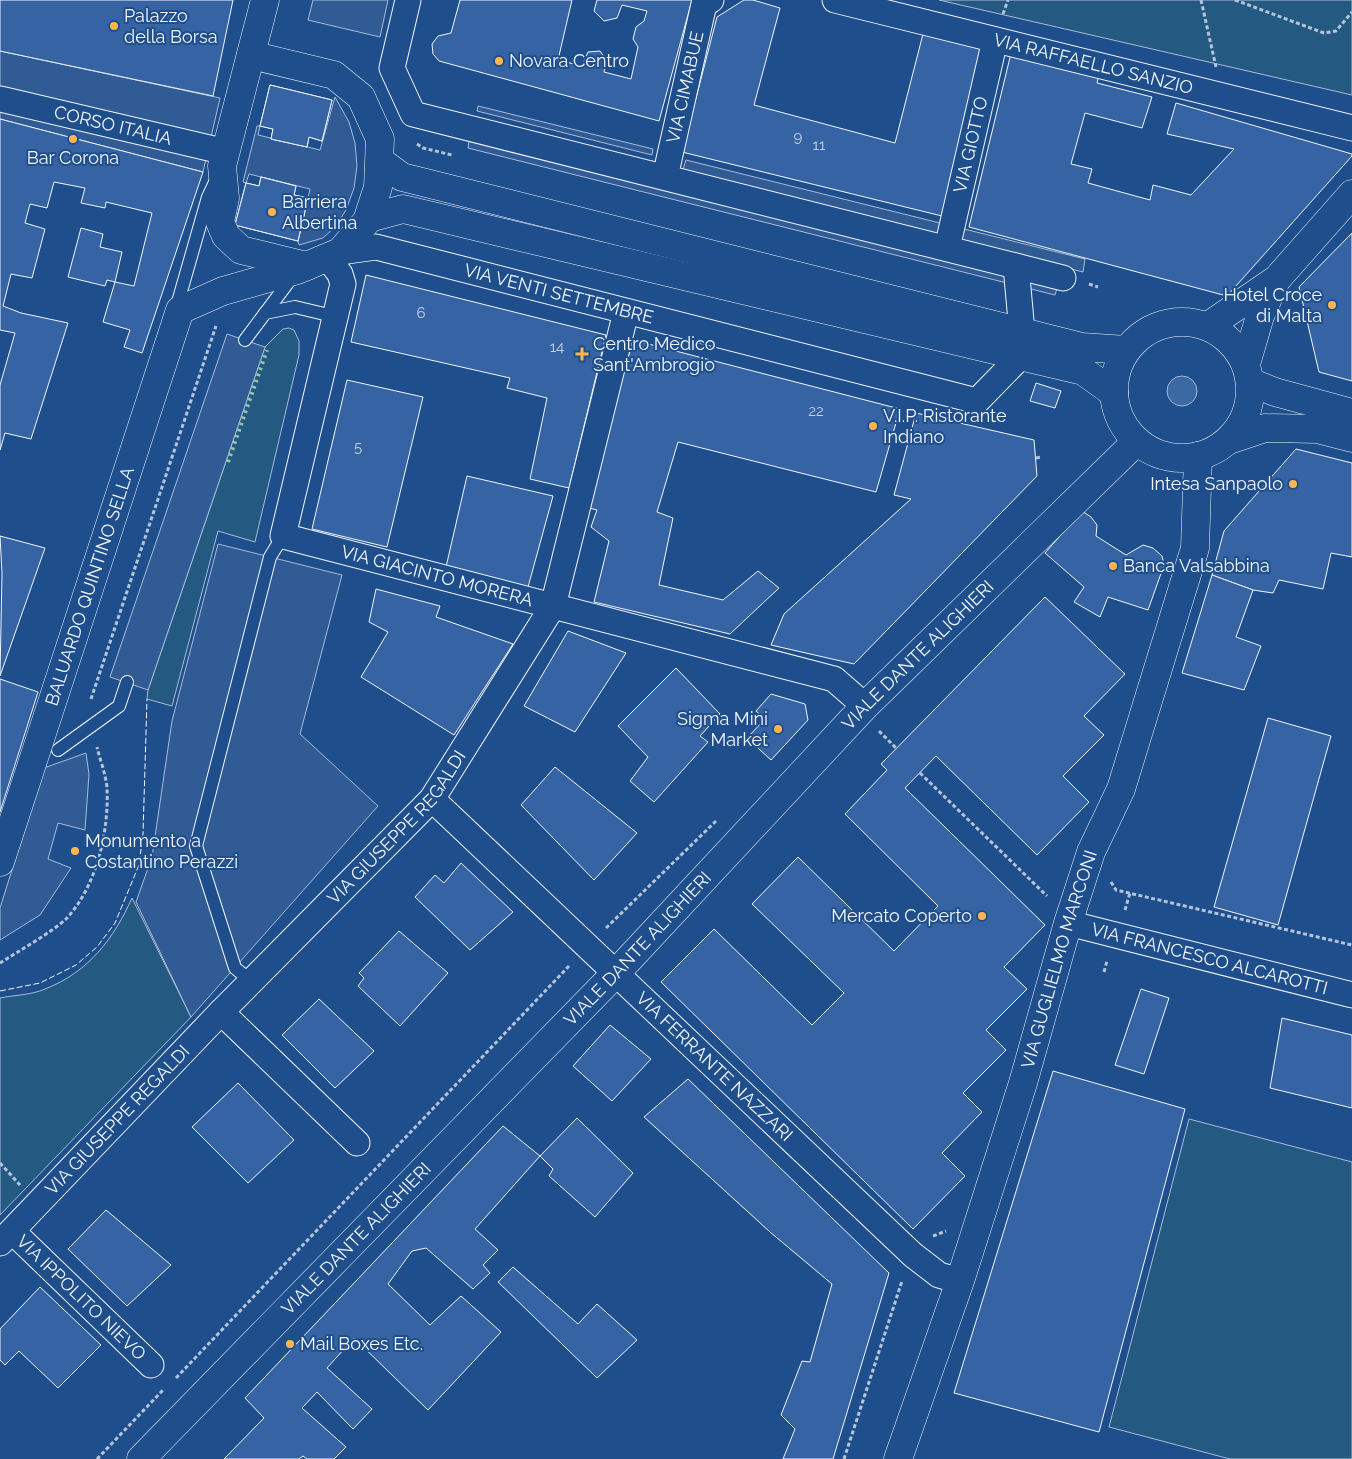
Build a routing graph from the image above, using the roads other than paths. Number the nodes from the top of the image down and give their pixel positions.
1 (265, 0) edge
2 (408, 0) edge
3 (711, 0) edge
4 (835, 0) edge
5 (998, 31) junction
6 (251, 55) junction
7 (0, 100) edge
8 (1352, 128) edge
9 (224, 159) junction
10 (380, 160) junction
11 (665, 178) junction
12 (1352, 194) edge
13 (368, 218) junction
14 (947, 248) junction
15 (318, 261) junction
16 (1016, 266) junction
17 (1063, 278) dead end
18 (1277, 279) junction
19 (180, 310) junction
20 (626, 312) junction
21 (265, 313) junction
22 (337, 317) junction
23 (1208, 326) junction
24 (244, 340) dead end
25 (1021, 345) junction
26 (1126, 350) junction
27 (1248, 373) junction
28 (1114, 393) junction
29 (1352, 413) edge
30 (1352, 438) edge
31 (1228, 440) junction
32 (1137, 441) junction
33 (1198, 456) junction
34 (283, 536) junction
35 (553, 606) junction
36 (127, 682) dead end
37 (874, 715) junction
38 (58, 750) dead end
39 (432, 798) junction
40 (0, 862) edge
41 (1068, 922) junction
42 (616, 973) junction
43 (251, 981) junction
44 (1352, 995) edge
45 (221, 1012) junction
46 (357, 1143) dead end
47 (6, 1237) edge
48 (960, 1281) junction
49 (151, 1365) dead end
50 (141, 1459) edge
51 (898, 1459) edge

1 - 6 main road
2 - 11 street
3 - 11 street, VIA CIMABUE
4 - 5 street, VIA RAFFAELLO SANZIO
5 - 8 street, VIA RAFFAELLO SANZIO
5 - 14 street, VIA GIOTTO
6 - 9 main road
6 - 10 main road
7 - 9 street, CORSO ITALIA
9 - 15 main road
9 - 19 lane, BALUARDO QUINTINO SELLA
10 - 13 main road
10 - 25 main road
11 - 14 street
12 - 18 main road
13 - 15 main road
13 - 25 main road
14 - 16 street
15 - 19 main road
15 - 20 street, VIA VENTI SETTEMBRE
15 - 21 lane
15 - 22 street
16 - 17 street
16 - 25 street
18 - 23 main road
18 - 27 main road
19 - 40 main road, BALUARDO QUINTINO SELLA
20 - 25 street, VIA VENTI SETTEMBRE
20 - 35 street, VIA GIUSEPPE REGALDI
21 - 22 lane
21 - 24 lane
22 - 34 street
23 - 26 main road
23 - 27 main road
25 - 26 main road
25 - 28 main road
26 - 28 main road
27 - 29 main road
27 - 31 main road
28 - 32 main road
30 - 31 main road
31 - 33 main road
32 - 33 main road
32 - 37 main road, VIALE DANTE ALIGHIERI
33 - 41 main road, VIA GUGLIELMO MARCONI
34 - 35 street, VIA GIACINTO MORERA
34 - 43 lane
35 - 37 street, VIA GIACINTO MORERA
35 - 39 street, VIA GIUSEPPE REGALDI
36 - 38 lane
37 - 42 main road, VIALE DANTE ALIGHIERI
39 - 42 street, VIA FERRANTE NAZZARI
39 - 43 street, VIA GIUSEPPE REGALDI
41 - 44 street, VIA FRANCESCO ALCAROTTI
41 - 48 main road, VIA GUGLIELMO MARCONI
42 - 48 street, VIA FERRANTE NAZZARI
42 - 50 main road, VIALE DANTE ALIGHIERI
43 - 45 street, VIA GIUSEPPE REGALDI
45 - 46 street
45 - 47 street, VIA GIUSEPPE REGALDI
47 - 49 street, VIA IPPOLITO NIEVO
48 - 51 main road, VIA GUGLIELMO MARCONI

